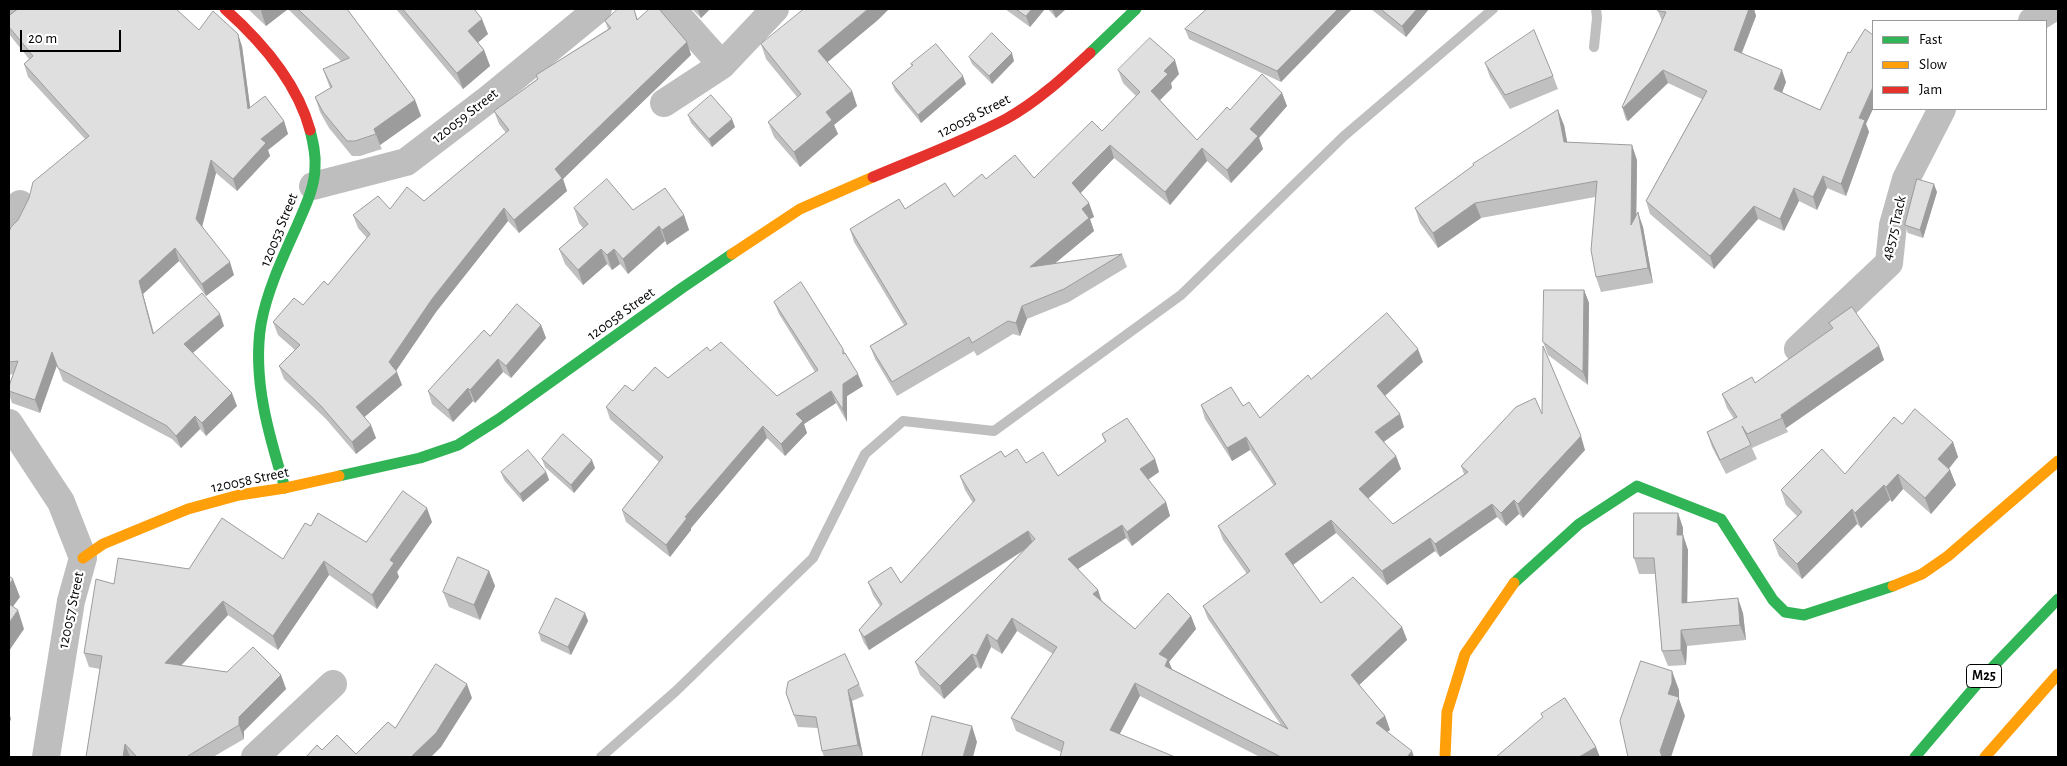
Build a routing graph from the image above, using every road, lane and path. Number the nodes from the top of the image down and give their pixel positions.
1 (14, 9) edge
2 (225, 9) edge
3 (598, 9) edge
4 (672, 9) edge
5 (776, 9) edge
6 (1136, 9) edge
7 (2051, 9) edge
8 (9, 13) edge
9 (2034, 20) edge
10 (722, 65) junction
11 (664, 103) dead end
12 (1941, 110) edge
13 (313, 186) junction
14 (1798, 349) dead end
15 (9, 422) edge
16 (2058, 461) edge
17 (285, 488) junction
18 (83, 558) junction
19 (2058, 598) edge
20 (2058, 674) edge
21 (333, 684) dead end
22 (46, 757) edge
23 (255, 757) edge
24 (1445, 757) edge
25 (1915, 757) edge
26 (1984, 757) edge

1 - 8 street
2 - 13 street, 120053 Street
3 - 13 street, 120059 Street
4 - 10 street
5 - 10 street
6 - 17 street, 120058 Street
7 - 9 street
10 - 11 street
12 - 14 street, 48575 Track
13 - 17 street, 120053 Street
15 - 18 street, 120057 Street
16 - 24 street
17 - 18 street, 120058 Street
18 - 22 street, 120057 Street
19 - 25 street, M25
20 - 26 street
21 - 23 street

